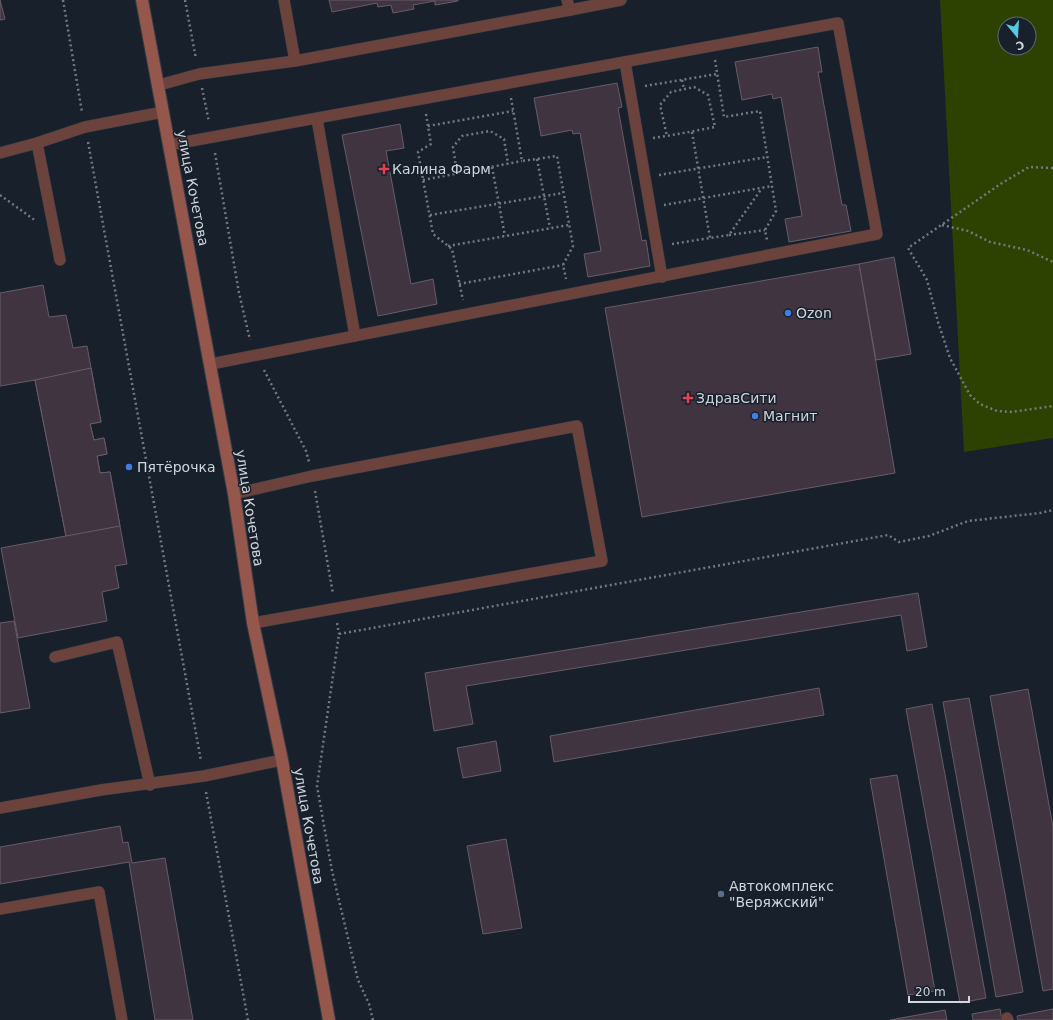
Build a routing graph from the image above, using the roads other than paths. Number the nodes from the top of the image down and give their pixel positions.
1 (142, 0) edge
2 (284, 0) edge
3 (621, 0) edge
4 (568, 5) edge
5 (295, 61) junction
6 (625, 62) junction
7 (159, 85) junction
8 (163, 112) junction
9 (316, 118) junction
10 (37, 144) junction
11 (169, 145) junction
12 (0, 153) edge
13 (60, 260) dead end
14 (662, 277) junction
15 (355, 336) junction
16 (211, 364) junction
17 (234, 494) junction
18 (253, 623) junction
19 (55, 657) dead end
20 (282, 760) junction
21 (150, 785) junction
22 (0, 808) edge
23 (0, 909) edge
24 (122, 1020) edge
25 (329, 1020) edge

1 - 7 main road, улица Кочетова
2 - 5 lane
3 - 4 lane
4 - 5 lane
5 - 7 lane
6 - 9 lane
6 - 14 lane
6 - 14 lane
7 - 8 main road, улица Кочетова
8 - 10 lane
8 - 11 main road, улица Кочетова
9 - 11 lane
9 - 15 lane
10 - 12 lane
10 - 13 lane
11 - 16 main road, улица Кочетова
14 - 15 lane
15 - 16 lane
16 - 17 main road, улица Кочетова
17 - 18 main road, улица Кочетова
17 - 18 lane
18 - 20 main road, улица Кочетова
19 - 21 lane
20 - 21 lane
20 - 25 main road, улица Кочетова
21 - 22 lane
23 - 24 lane

